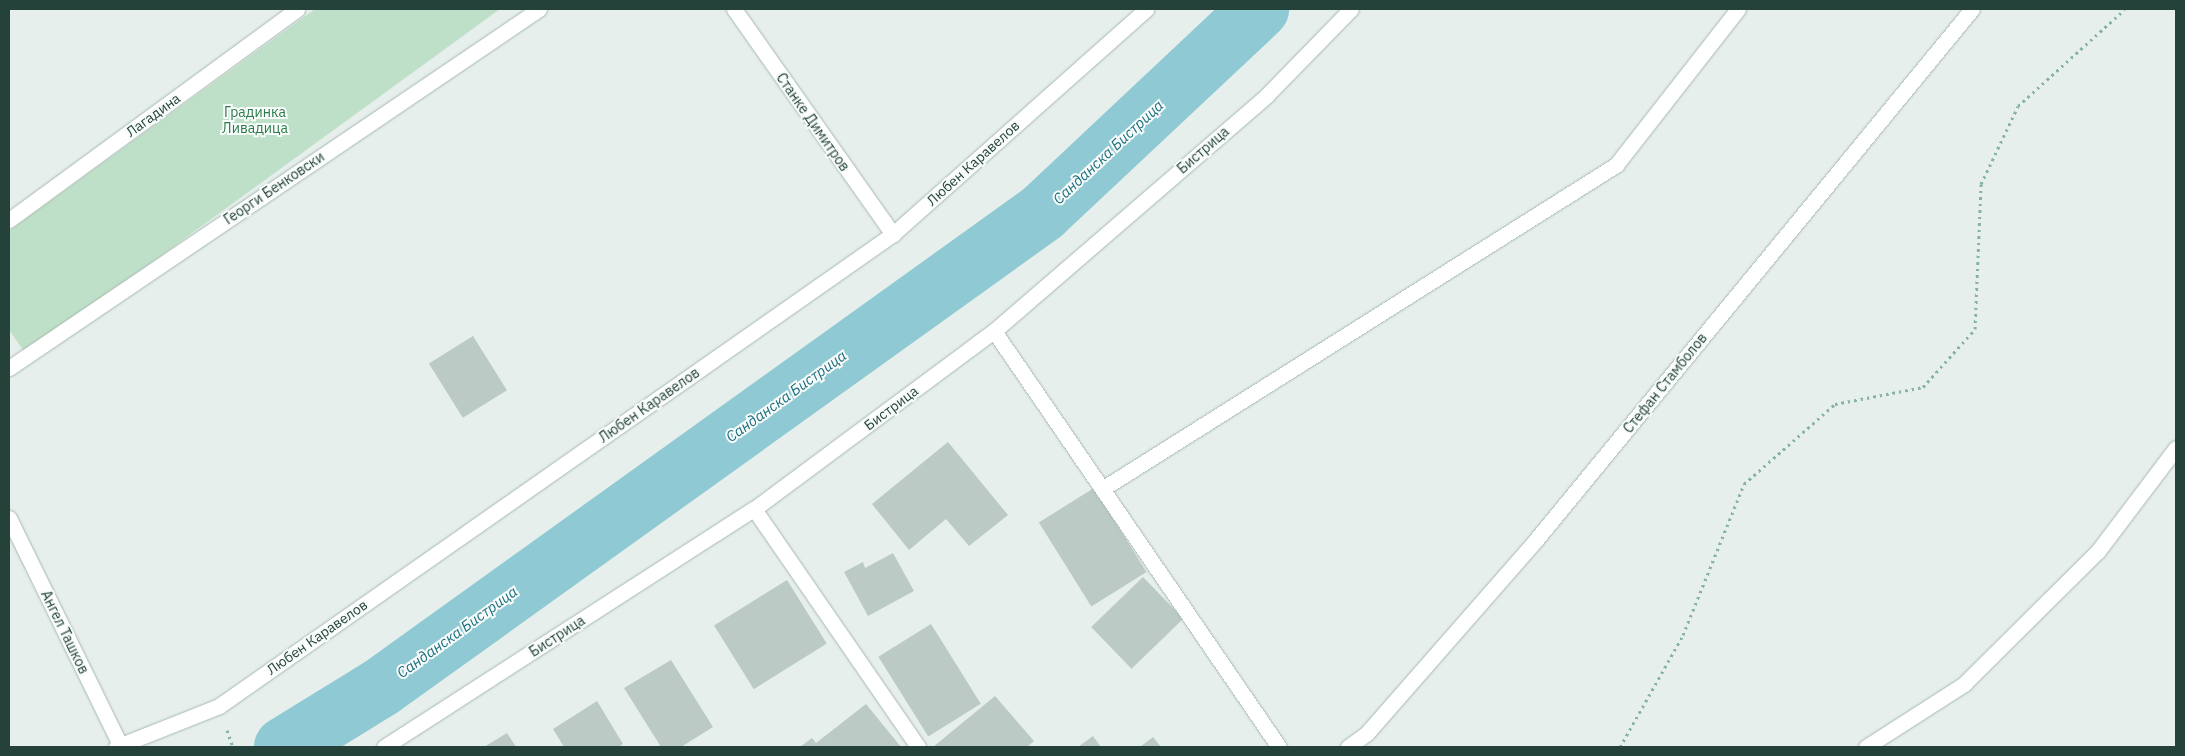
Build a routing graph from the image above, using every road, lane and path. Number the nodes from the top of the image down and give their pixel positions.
1 (297, 9) edge
2 (539, 9) edge
3 (734, 9) edge
4 (1146, 9) edge
5 (1351, 9) edge
6 (1738, 9) edge
7 (1972, 9) edge
8 (2125, 9) edge
9 (9, 220) edge
10 (893, 234) junction
11 (994, 331) junction
12 (9, 368) edge
13 (2176, 448) edge
14 (1102, 489) junction
15 (754, 509) junction
16 (9, 518) edge
17 (118, 746) edge
18 (384, 747) edge
19 (918, 747) edge
20 (1279, 747) edge
21 (1348, 747) edge
22 (1620, 747) edge
23 (1866, 747) edge

1 - 9 street, Лагадина
2 - 12 street, Георги Бенковски
3 - 10 street, Станке Димитров
4 - 10 street, Любен Каравелов
5 - 11 street, Бистрица
6 - 14 street
7 - 21 street, Стефан Стамболов
8 - 22 path
10 - 17 street, Любен Каравелов
11 - 14 street
11 - 15 street, Бистрица
13 - 23 street
14 - 20 street
15 - 18 street, Бистрица
15 - 19 street
16 - 17 street, Ангел Ташков

